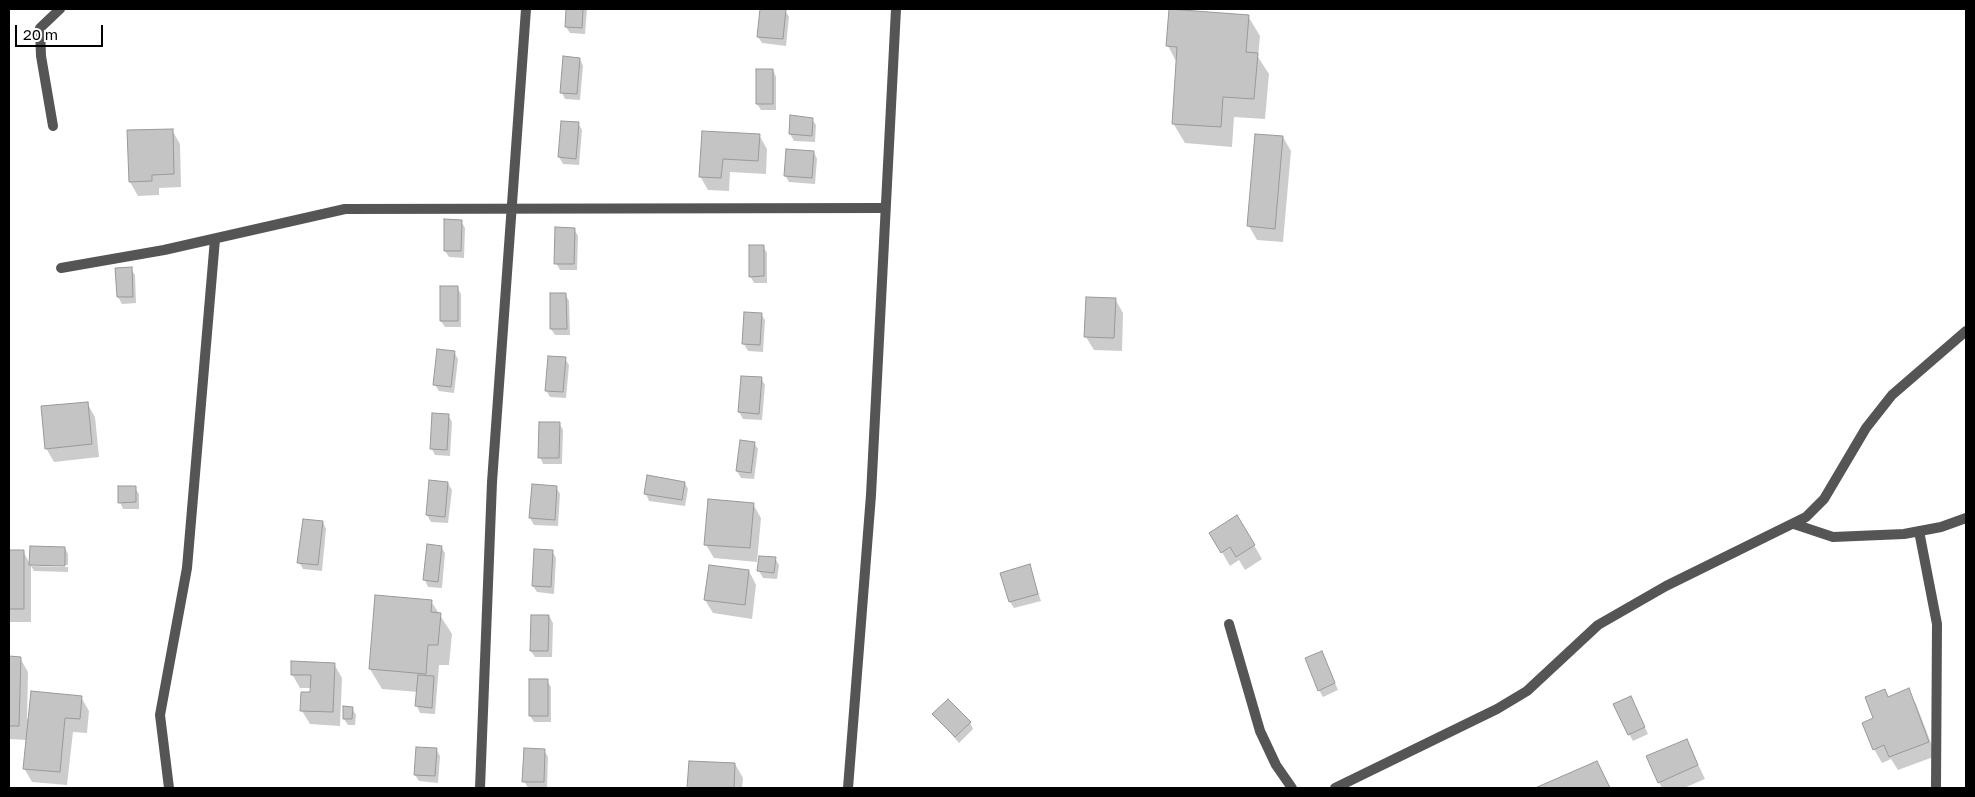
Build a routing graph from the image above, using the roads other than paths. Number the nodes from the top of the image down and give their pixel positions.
1 (60, 9) edge
2 (526, 9) edge
3 (896, 9) edge
4 (54, 126) dead end
5 (885, 208) junction
6 (511, 210) junction
7 (215, 239) junction
8 (61, 268) dead end
9 (1966, 331) edge
10 (1966, 518) edge
11 (1794, 524) junction
12 (1919, 531) junction
13 (1229, 624) dead end
14 (169, 788) edge
15 (480, 788) edge
16 (848, 788) edge
17 (1292, 788) edge
18 (1335, 788) edge
19 (1936, 788) edge

1 - 4 street
2 - 6 street
3 - 5 street
5 - 6 street
5 - 16 street
6 - 7 street
6 - 15 street
7 - 8 street
7 - 14 street
9 - 11 street
10 - 12 street
11 - 12 street
11 - 18 street
12 - 19 street
13 - 17 street

